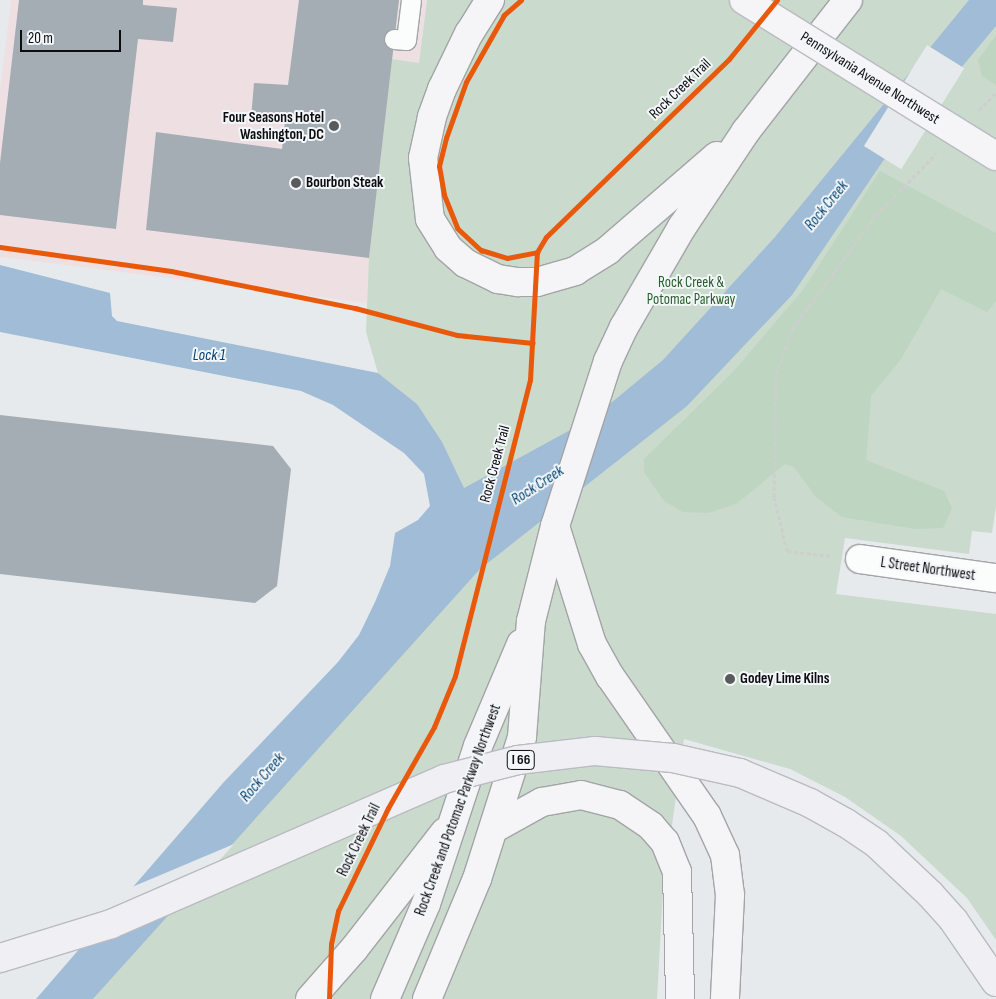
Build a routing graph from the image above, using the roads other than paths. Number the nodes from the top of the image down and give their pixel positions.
1 (411, 0) edge
2 (490, 0) edge
3 (744, 0) edge
4 (848, 0) edge
5 (394, 39) dead end
6 (746, 131) junction
7 (996, 156) edge
8 (555, 526) junction
9 (860, 559) road end
10 (996, 578) edge
11 (531, 621) junction
12 (457, 817) junction
13 (495, 828) junction
14 (0, 958) edge
15 (996, 982) edge
16 (310, 999) edge
17 (385, 999) edge
18 (428, 999) edge
19 (680, 999) edge
20 (725, 999) edge

1 - 5 lane
2 - 6 main road
3 - 7 main road, Pennsylvania Avenue Northwest, bridge
4 - 6 main road
6 - 8 main road, Rock Creek and Potomac Parkway Northwest
8 - 11 main road, Rock Creek and Potomac Parkway Northwest
8 - 20 main road
9 - 10 street, L Street Northwest
11 - 12 main road, Rock Creek and Potomac Parkway Northwest
11 - 13 main road, Rock Creek and Potomac Parkway Northwest
12 - 16 main road
12 - 17 main road, Rock Creek and Potomac Parkway Northwest
13 - 18 main road, Rock Creek and Potomac Parkway Northwest
13 - 19 main road
14 - 15 highway, I 66, bridge

